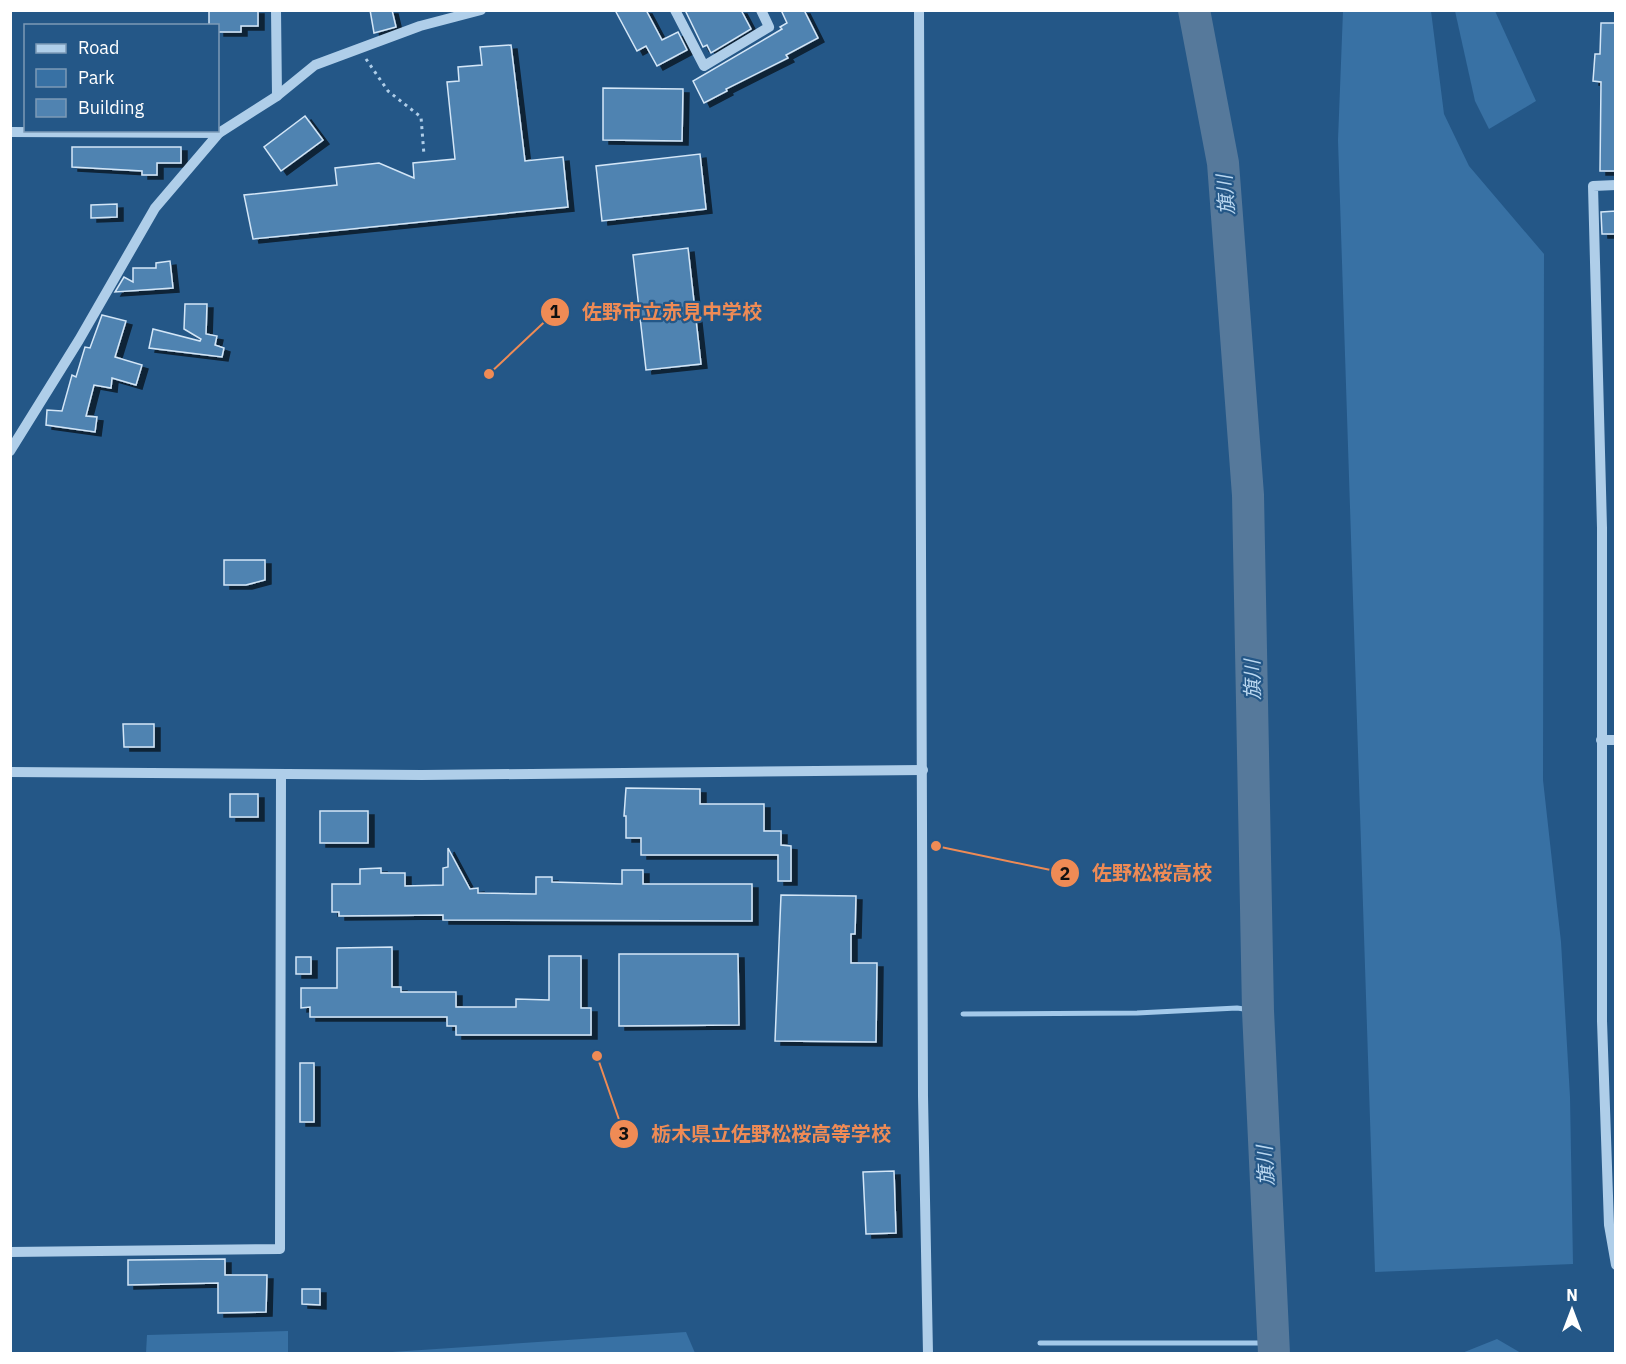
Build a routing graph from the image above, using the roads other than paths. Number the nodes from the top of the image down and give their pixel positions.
1 (276, 10) edge
2 (481, 10) edge
3 (675, 10) edge
4 (761, 10) edge
5 (919, 10) edge
6 (277, 96) junction
7 (10, 132) edge
8 (219, 133) junction
9 (1616, 185) edge
10 (10, 451) edge
11 (1601, 740) junction
12 (1616, 740) edge
13 (923, 770) junction
14 (10, 772) edge
15 (281, 775) junction
16 (10, 1252) edge
17 (1616, 1265) edge
18 (928, 1353) edge

1 - 6 street
2 - 6 street
3 - 4 street
5 - 13 street
6 - 8 street
7 - 8 street
8 - 10 street
9 - 11 street
11 - 12 street
11 - 17 street
13 - 15 street
13 - 18 street
14 - 15 street
15 - 16 street

